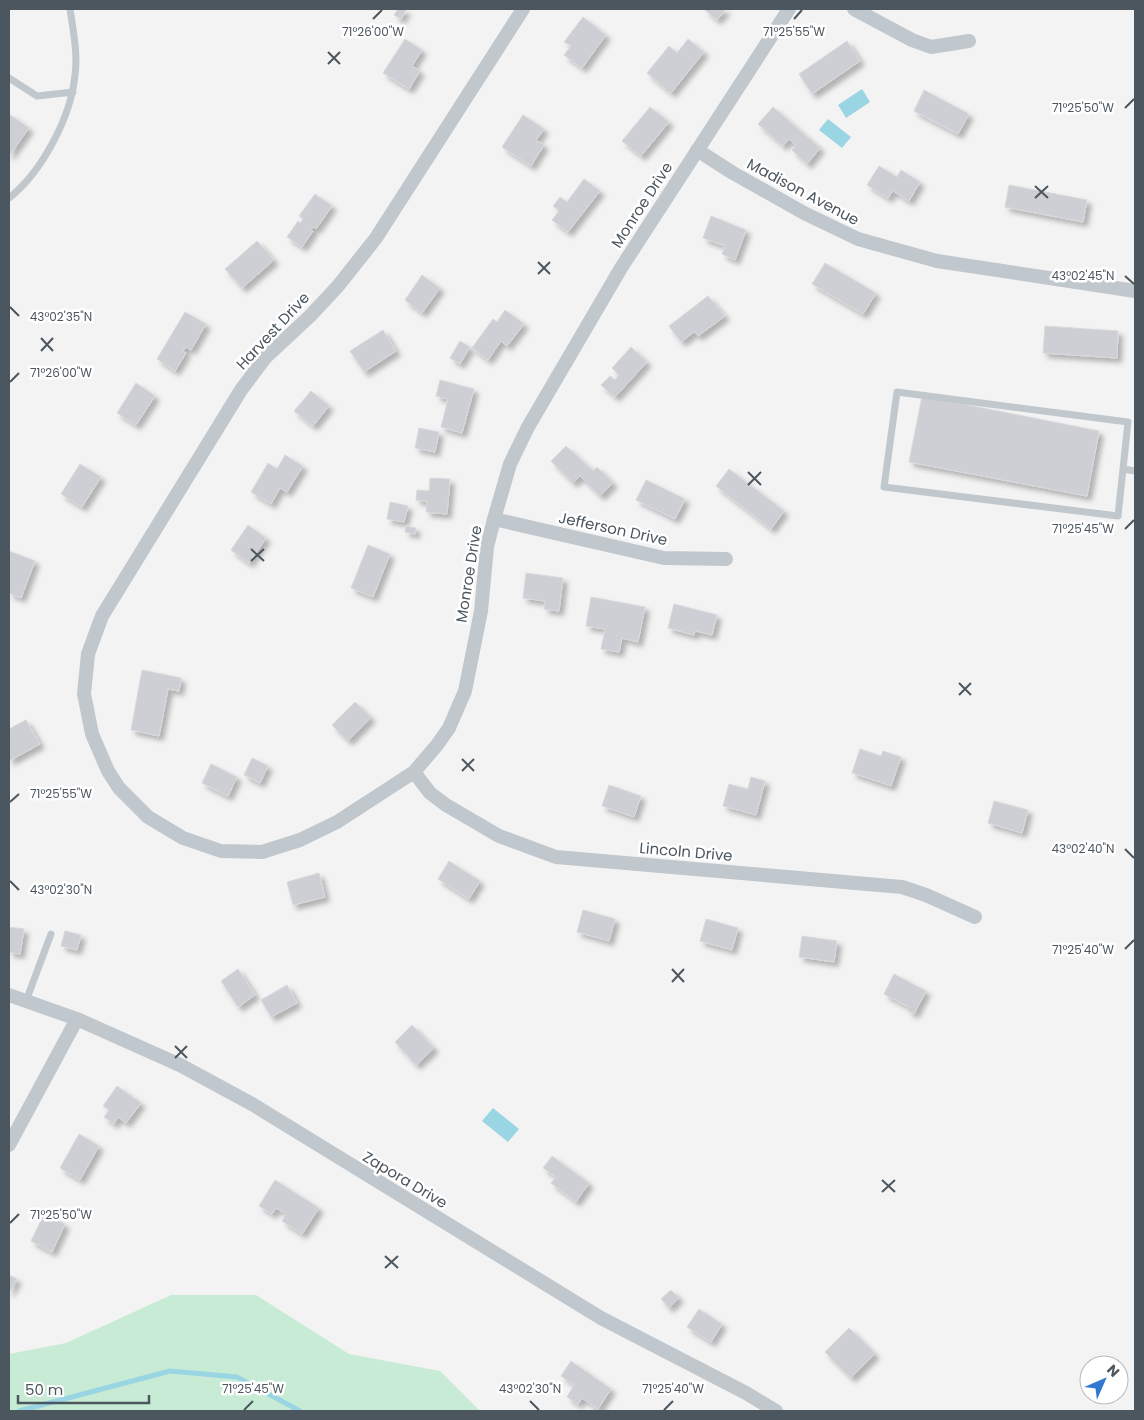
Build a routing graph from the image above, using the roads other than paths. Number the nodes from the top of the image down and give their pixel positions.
1 (70, 9) edge
2 (523, 9) edge
3 (789, 9) edge
4 (854, 9) edge
5 (969, 41) dead end
6 (9, 78) edge
7 (73, 92) junction
8 (697, 150) junction
9 (9, 198) edge
10 (1135, 291) edge
11 (1123, 469) junction
12 (1135, 471) edge
13 (494, 519) junction
14 (726, 559) dead end
15 (84, 694) joint
16 (414, 772) junction
17 (975, 917) dead end
18 (50, 934) dead end
19 (9, 995) edge
20 (26, 1001) junction
21 (77, 1019) junction
22 (9, 1145) edge
23 (776, 1411) edge

1 - 7 lane
2 - 15 street, Harvest Drive
3 - 8 street, Monroe Drive
4 - 5 street
6 - 7 lane
7 - 9 lane
8 - 10 street, Madison Avenue
8 - 13 street, Monroe Drive
11 - 11 lane
11 - 12 lane
13 - 14 street, Jefferson Drive
13 - 16 street, Monroe Drive
15 - 16 street, Monroe Drive
16 - 17 street, Lincoln Drive
18 - 20 lane
19 - 20 street, Zapora Drive
20 - 21 street, Zapora Drive
21 - 22 street
21 - 23 street, Zapora Drive

